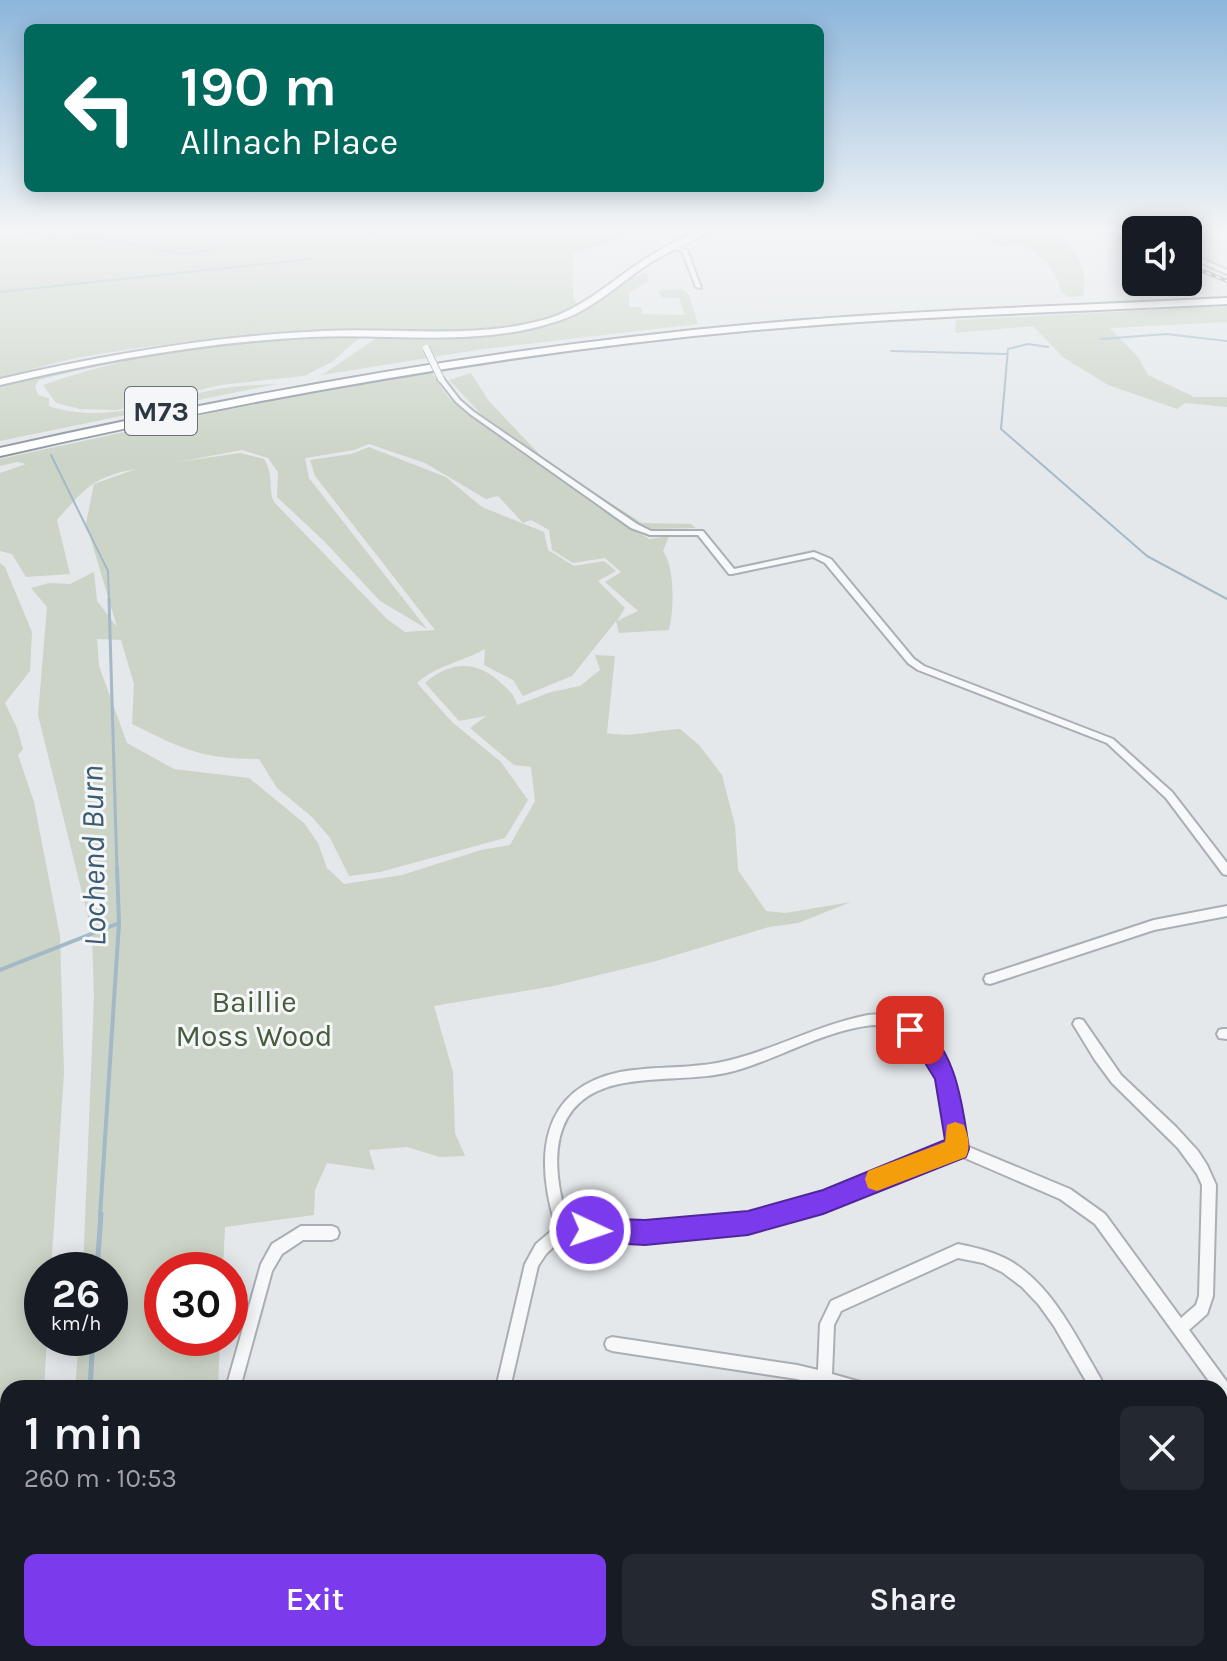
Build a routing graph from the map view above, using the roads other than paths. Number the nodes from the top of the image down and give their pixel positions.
1 (584, 306) edge
2 (1056, 306) edge
3 (1099, 306) edge
4 (424, 335) junction
5 (0, 382) edge
6 (0, 446) edge
7 (0, 452) edge
8 (1227, 871) edge
9 (1227, 911) edge
10 (990, 979) dead end
11 (1079, 1024) dead end
12 (958, 1149) junction
13 (563, 1229) junction
14 (332, 1233) dead end
15 (1179, 1329) junction
16 (612, 1344) dead end
17 (825, 1378) junction
18 (235, 1380) edge
19 (505, 1380) edge
20 (832, 1380) edge
21 (1093, 1380) edge
22 (1217, 1380) edge

1 - 4 main road
2 - 6 highway, M73
3 - 7 highway, M73
4 - 5 main road
4 - 8 street, bridge
9 - 10 street
11 - 15 street
12 - 13 street
12 - 13 street
12 - 15 street
13 - 19 street
14 - 18 street
15 - 22 street
16 - 17 street
17 - 20 street
17 - 21 street

